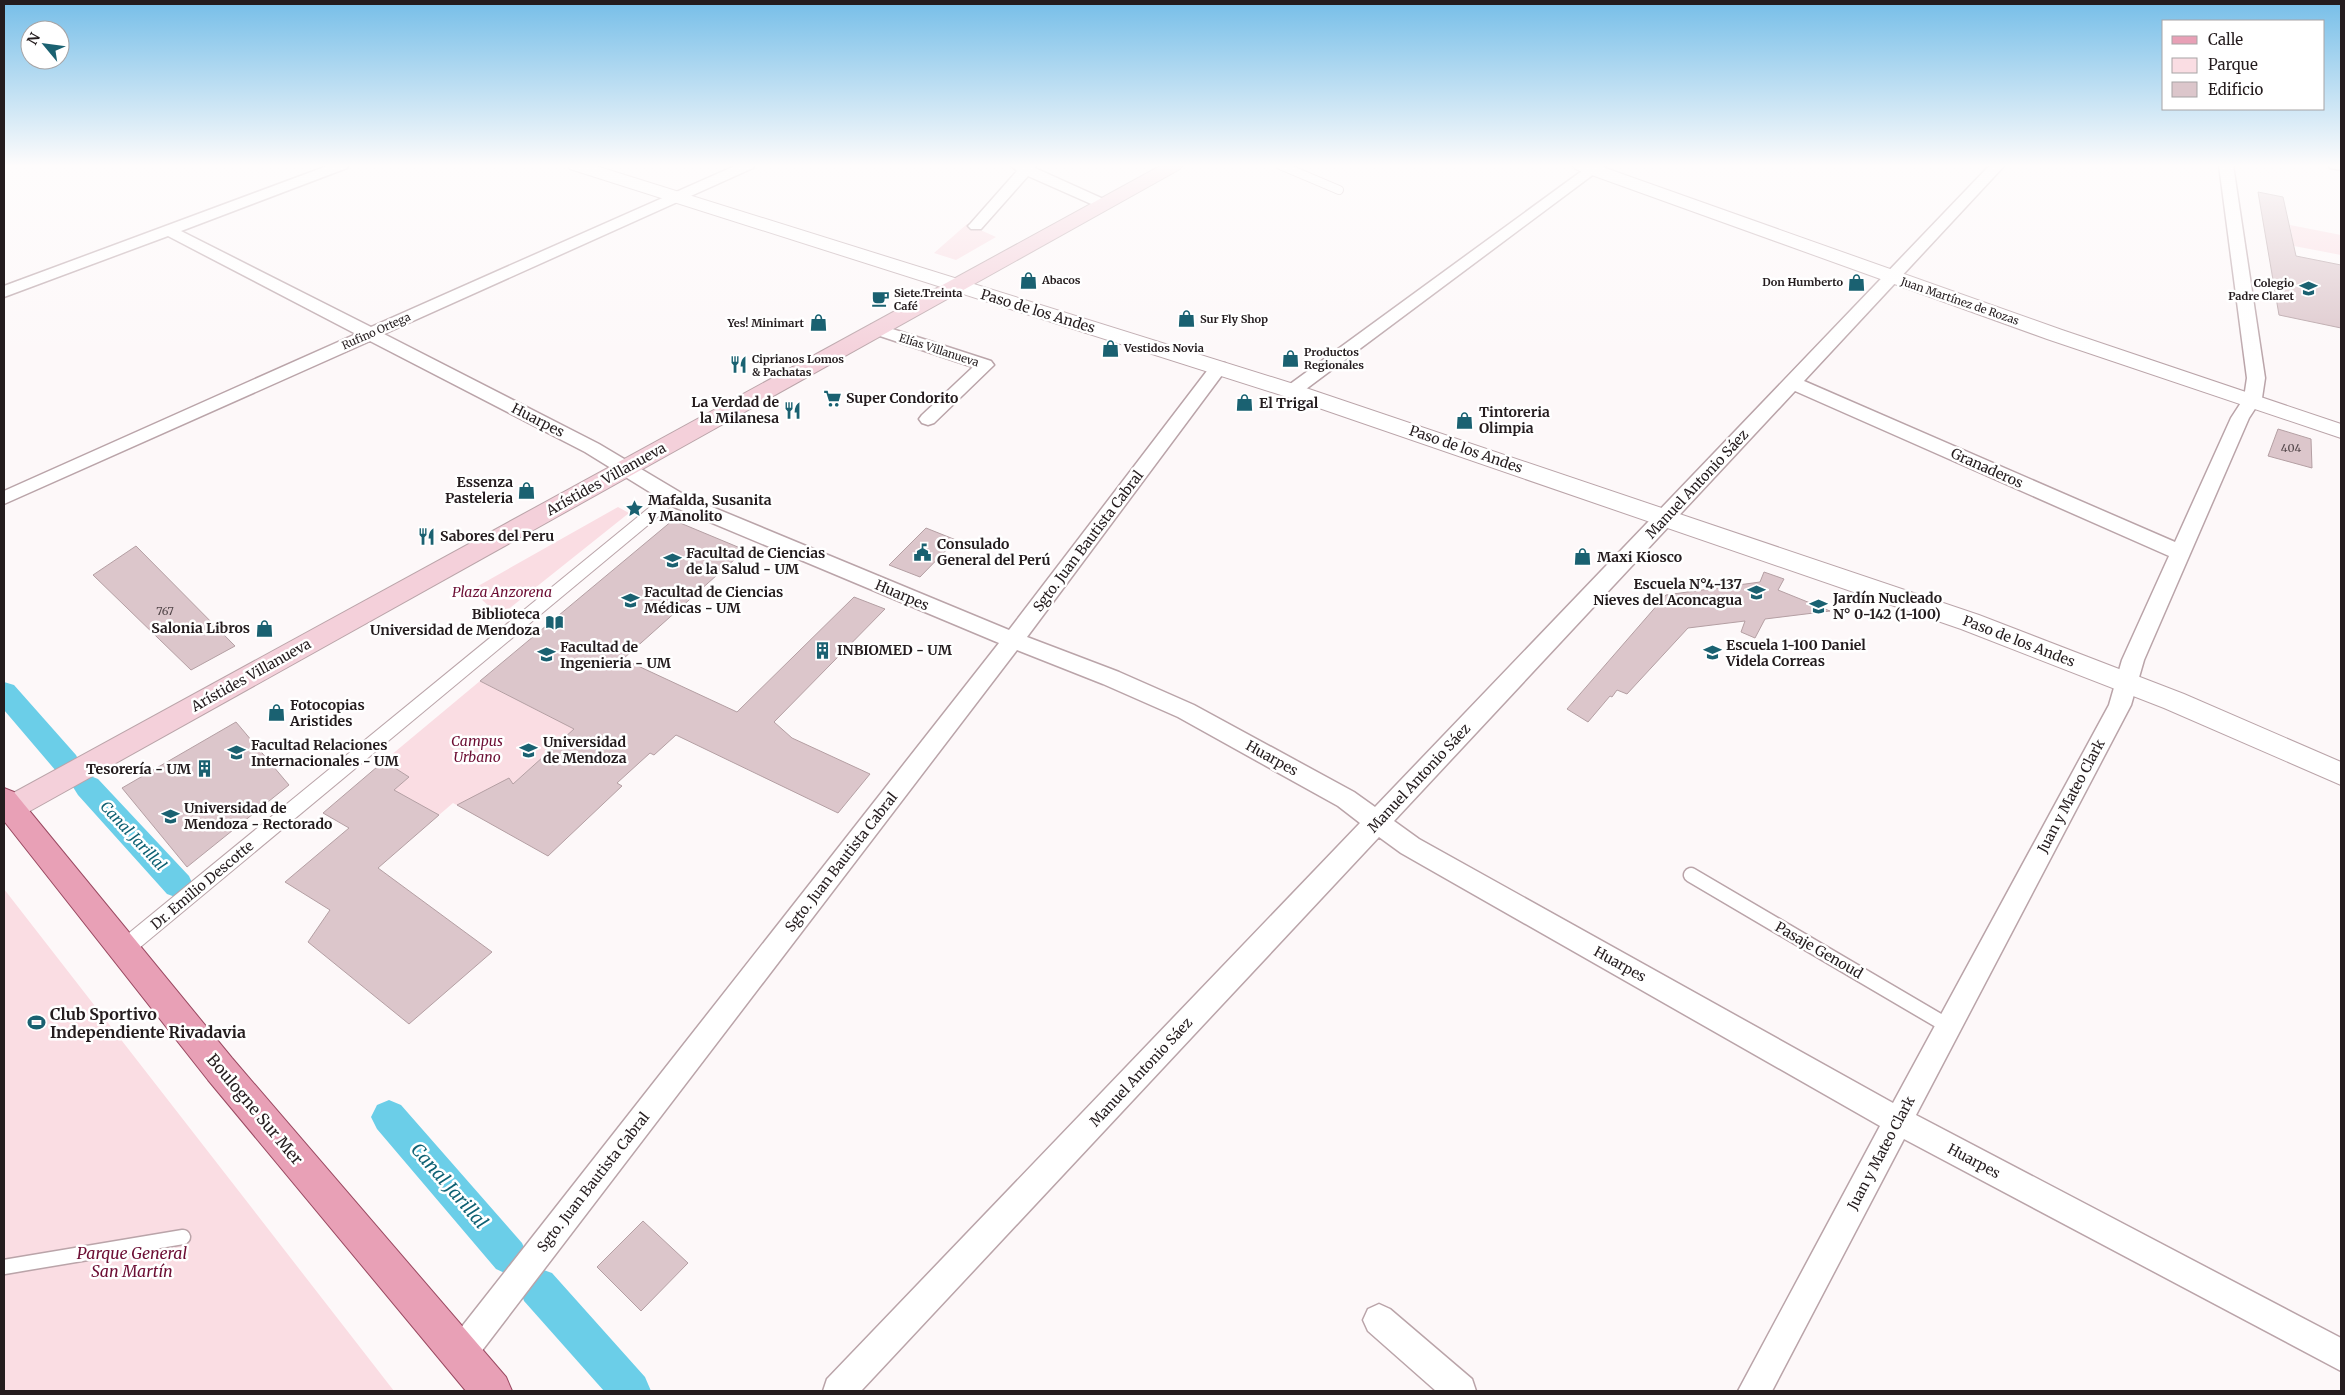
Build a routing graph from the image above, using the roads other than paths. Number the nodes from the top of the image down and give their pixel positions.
1 (168, 230) joint
2 (602, 230) edge
3 (785, 230) edge
4 (1056, 230) edge
5 (1506, 230) edge
6 (1765, 230) edge
7 (1936, 230) edge
8 (2235, 230) edge
9 (1892, 277) junction
10 (956, 285) junction
11 (4, 292) edge
12 (877, 329) junction
13 (370, 334) junction
14 (1218, 368) junction
15 (1793, 383) junction
16 (1292, 391) junction
17 (2251, 401) junction
18 (928, 419) dead end
19 (2341, 431) edge
20 (625, 468) junction
21 (672, 497) junction
22 (4, 498) edge
23 (1666, 516) junction
24 (2181, 552) junction
25 (1013, 640) junction
26 (2126, 682) junction
27 (2341, 774) edge
28 (7, 804) edge
29 (1378, 822) junction
30 (1691, 875) dead end
31 (125, 948) junction
32 (1948, 1026) junction
33 (1898, 1121) junction
34 (183, 1237) dead end
35 (4, 1267) edge
36 (1378, 1320) dead end
37 (460, 1354) junction
38 (2341, 1355) edge
39 (492, 1391) edge
40 (840, 1391) edge
41 (1460, 1391) edge
42 (1754, 1391) edge

1 - 11 street
1 - 13 street, Huarpes
2 - 13 street, Rufino Ortega
3 - 10 street, Paso de los Andes
4 - 10 main road, Arístides Villanueva
5 - 16 street
6 - 9 street, Juan Martínez de Rozas
7 - 9 street, Manuel Antonio Sáez
8 - 17 street, Juan y Mateo Clark
9 - 15 street, Manuel Antonio Sáez
9 - 17 street, Juan Martínez de Rozas
10 - 12 main road, Arístides Villanueva
10 - 14 street, Paso de los Andes
12 - 18 street, Elías Villanueva
12 - 20 main road, Arístides Villanueva
13 - 20 street, Huarpes
13 - 22 street, Rufino Ortega
14 - 16 street, Paso de los Andes
14 - 25 street, Sgto. Juan Bautista Cabral
15 - 23 street, Manuel Antonio Sáez
15 - 24 street, Granaderos
16 - 23 street, Paso de los Andes
17 - 19 street, Juan Martínez de Rozas
17 - 24 street, Juan y Mateo Clark
20 - 21 street, Huarpes
20 - 28 main road, Arístides Villanueva
21 - 25 street, Huarpes
21 - 31 street, Dr. Emilio Descotte
23 - 26 street, Paso de los Andes
23 - 29 street, Manuel Antonio Sáez
24 - 26 street, Juan y Mateo Clark
25 - 29 street, Huarpes
25 - 37 street, Sgto. Juan Bautista Cabral
26 - 27 street, Paso de los Andes
26 - 32 street, Juan y Mateo Clark
28 - 31 main road, Boulogne Sur Mer
29 - 33 street, Huarpes
29 - 40 street, Manuel Antonio Sáez
30 - 32 lane, Pasaje Genoud
31 - 37 main road, Boulogne Sur Mer
32 - 33 street, Juan y Mateo Clark
33 - 38 street, Huarpes
33 - 42 street, Juan y Mateo Clark
34 - 35 lane
36 - 41 street
37 - 39 main road, Boulogne Sur Mer

